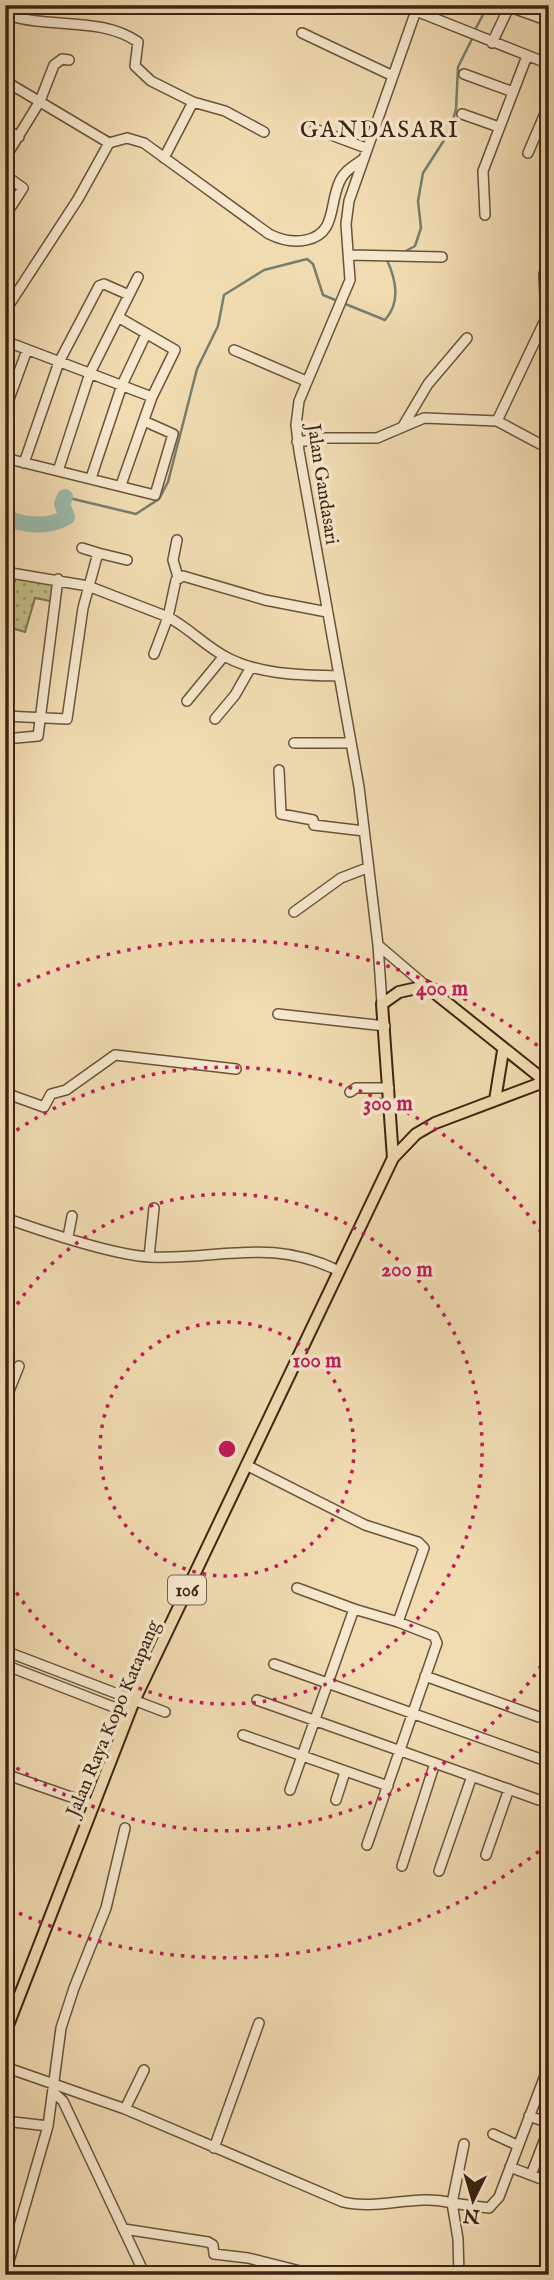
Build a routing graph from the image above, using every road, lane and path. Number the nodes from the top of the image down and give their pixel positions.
1 (10, 5) edge
2 (510, 6) edge
3 (417, 8) edge
4 (548, 19) edge
5 (302, 33) dead end
6 (492, 43) junction
7 (527, 56) junction
8 (69, 61) dead end
9 (549, 64) edge
10 (464, 74) dead end
11 (393, 76) junction
12 (5, 81) edge
13 (513, 92) junction
14 (40, 102) junction
15 (193, 102) junction
16 (549, 104) edge
17 (462, 114) dead end
18 (499, 127) junction
19 (5, 129) edge
20 (315, 130) dead end
21 (264, 132) dead end
22 (19, 137) junction
23 (109, 143) junction
24 (366, 149) junction
25 (528, 153) dead end
26 (5, 158) edge
27 (164, 158) junction
28 (362, 160) junction
29 (5, 175) edge
30 (485, 215) dead end
31 (5, 216) edge
32 (350, 256) junction
33 (442, 257) dead end
34 (549, 265) edge
35 (138, 277) dead end
36 (5, 283) edge
37 (5, 291) edge
38 (548, 294) edge
39 (130, 295) junction
40 (5, 311) edge
41 (118, 317) junction
42 (146, 334) junction
43 (467, 338) dead end
44 (5, 341) edge
45 (27, 350) junction
46 (234, 350) dead end
47 (59, 362) junction
48 (90, 373) junction
49 (306, 381) junction
50 (122, 385) junction
51 (152, 397) junction
52 (5, 410) edge
53 (144, 421) junction
54 (497, 421) junction
55 (402, 427) junction
56 (297, 442) junction
57 (540, 444) dead end
58 (5, 458) edge
59 (24, 463) junction
60 (58, 471) junction
61 (91, 478) junction
62 (121, 485) junction
63 (177, 540) dead end
64 (82, 548) dead end
65 (98, 553) junction
66 (127, 560) dead end
67 (5, 572) edge
68 (178, 578) junction
69 (58, 579) junction
70 (88, 586) junction
71 (327, 612) junction
72 (167, 617) junction
73 (154, 654) dead end
74 (224, 656) junction
75 (251, 667) junction
76 (338, 676) junction
77 (187, 701) dead end
78 (5, 716) edge
79 (39, 719) junction
80 (215, 719) dead end
81 (5, 739) edge
82 (294, 743) dead end
83 (351, 743) junction
84 (279, 770) dead end
85 (364, 831) junction
86 (367, 868) junction
87 (294, 912) dead end
88 (379, 945) junction
89 (426, 986) junction
90 (382, 1004) junction
91 (278, 1014) dead end
92 (385, 1026) junction
93 (503, 1051) junction
94 (236, 1069) dead end
95 (547, 1081) edge
96 (389, 1088) junction
97 (350, 1092) dead end
98 (5, 1093) edge
99 (495, 1101) junction
100 (391, 1133) junction
101 (410, 1141) junction
102 (393, 1158) junction
103 (154, 1208) dead end
104 (72, 1216) dead end
105 (5, 1218) edge
106 (68, 1237) junction
107 (149, 1257) junction
108 (339, 1271) junction
109 (19, 1366) dead end
110 (5, 1401) edge
111 (246, 1465) junction
112 (297, 1588) dead end
113 (354, 1609) junction
114 (398, 1622) junction
115 (5, 1651) edge
116 (274, 1664) dead end
117 (5, 1665) edge
118 (425, 1676) junction
119 (327, 1683) junction
120 (257, 1700) dead end
121 (134, 1701) junction
122 (165, 1712) dead end
123 (129, 1713) junction
124 (413, 1714) junction
125 (539, 1717) dead end
126 (314, 1721) junction
127 (243, 1735) dead end
128 (400, 1751) junction
129 (302, 1757) junction
130 (549, 1762) edge
131 (435, 1763) junction
132 (345, 1772) junction
133 (5, 1774) edge
134 (472, 1776) junction
135 (388, 1786) junction
136 (509, 1789) junction
137 (290, 1790) dead end
138 (336, 1800) dead end
139 (539, 1800) dead end
140 (94, 1805) junction
141 (125, 1828) dead end
142 (368, 1845) dead end
143 (486, 1855) dead end
144 (402, 1866) dead end
145 (439, 1871) dead end
146 (258, 2023) dead end
147 (5, 2033) edge
148 (549, 2065) edge
149 (5, 2067) edge
150 (144, 2070) dead end
151 (53, 2088) junction
152 (125, 2109) junction
153 (529, 2116) junction
154 (5, 2120) edge
155 (549, 2125) edge
156 (45, 2126) junction
157 (493, 2134) dead end
158 (547, 2139) edge
159 (464, 2144) dead end
160 (517, 2146) junction
161 (214, 2148) junction
162 (510, 2167) junction
163 (531, 2175) junction
164 (549, 2182) edge
165 (452, 2203) junction
166 (124, 2229) junction
167 (5, 2275) edge
168 (145, 2275) edge
169 (316, 2275) edge
170 (459, 2275) edge

1 - 15 street
2 - 4 street
2 - 6 street
3 - 6 street
3 - 11 street, Jalan Gandasari
5 - 11 street
6 - 7 street
7 - 9 street
7 - 13 street
8 - 14 street
10 - 13 street
11 - 24 street, Jalan Gandasari
12 - 14 street
13 - 18 street
14 - 22 street
14 - 23 street
15 - 21 street
15 - 27 street
16 - 25 street
17 - 18 street
18 - 30 street
19 - 22 street
20 - 24 street
22 - 26 street
23 - 27 street
23 - 40 street
24 - 28 street, Jalan Gandasari
27 - 28 street
28 - 32 street, Jalan Gandasari
29 - 31 street
32 - 33 street
32 - 49 street, Jalan Gandasari
34 - 38 street
35 - 39 street
36 - 37 street
38 - 54 street
39 - 41 street
39 - 47 street
41 - 42 street
41 - 48 street
42 - 50 street
42 - 51 street
43 - 55 street
44 - 45 street
45 - 47 street
45 - 52 street
46 - 49 street
47 - 48 street
47 - 59 street
48 - 50 street
48 - 60 street
49 - 56 street, Jalan Gandasari
50 - 51 street
50 - 61 street
51 - 53 street
53 - 62 street
53 - 62 street
54 - 55 street
54 - 57 street
55 - 56 street
56 - 71 street, Jalan Gandasari
58 - 59 street
59 - 60 street
60 - 61 street
61 - 62 street
63 - 68 street
64 - 65 street
65 - 66 street
65 - 70 street
67 - 69 street
68 - 71 street
68 - 72 street
69 - 70 street
69 - 79 street
70 - 72 street
70 - 79 street
71 - 76 street, Jalan Gandasari
72 - 73 street
72 - 74 street
74 - 75 street
74 - 77 street
75 - 76 street
75 - 80 street
76 - 83 street, Jalan Gandasari
78 - 79 street
79 - 81 street
82 - 83 street
83 - 85 street, Jalan Gandasari
84 - 85 street
85 - 86 street, Jalan Gandasari
86 - 87 street
86 - 88 street, Jalan Gandasari
88 - 89 street
88 - 90 street, Jalan Gandasari
89 - 90 main road
89 - 93 main road
90 - 92 main road
91 - 92 street
92 - 96 main road
93 - 95 main road
93 - 99 main road
94 - 98 street
95 - 99 main road, 106
96 - 97 street
96 - 100 main road
99 - 101 main road, 106
100 - 101 main road
100 - 102 main road
101 - 102 main road, 106
102 - 108 main road, Jalan Raya Kopo Katapang / 106
103 - 107 street
104 - 106 street
105 - 106 street
106 - 107 street
107 - 108 street
108 - 111 main road, Jalan Raya Kopo Katapang / 106
109 - 110 street
111 - 114 street
111 - 121 main road, Jalan Raya Kopo Katapang / 106
112 - 113 street
113 - 114 street
113 - 119 street
114 - 118 street
115 - 121 street
116 - 119 street
117 - 123 street
118 - 124 street
118 - 125 street
119 - 124 street
119 - 126 street
120 - 126 street
121 - 122 street
121 - 123 main road, Jalan Raya Kopo Katapang / 106
123 - 140 main road, Jalan Raya Kopo Katapang / 106
124 - 128 street
124 - 130 street
126 - 128 street
126 - 129 street
127 - 129 street
128 - 131 street
128 - 135 street
129 - 132 street
129 - 137 street
131 - 134 street
131 - 144 street
132 - 135 street
132 - 138 street
133 - 140 street
134 - 136 street
134 - 145 street
135 - 142 street
136 - 139 street
136 - 143 street
140 - 147 main road, Jalan Raya Kopo Katapang / 106
141 - 151 street
146 - 161 street
148 - 153 street
149 - 151 street
150 - 152 street
151 - 152 street
151 - 156 street
151 - 166 street
152 - 161 street
153 - 155 street
153 - 160 street
154 - 156 street
155 - 158 street
156 - 167 street
157 - 160 street
158 - 163 street
159 - 165 street
160 - 162 street
161 - 165 street
162 - 163 street
162 - 165 street
163 - 164 street
165 - 170 street
166 - 168 street
166 - 169 street

